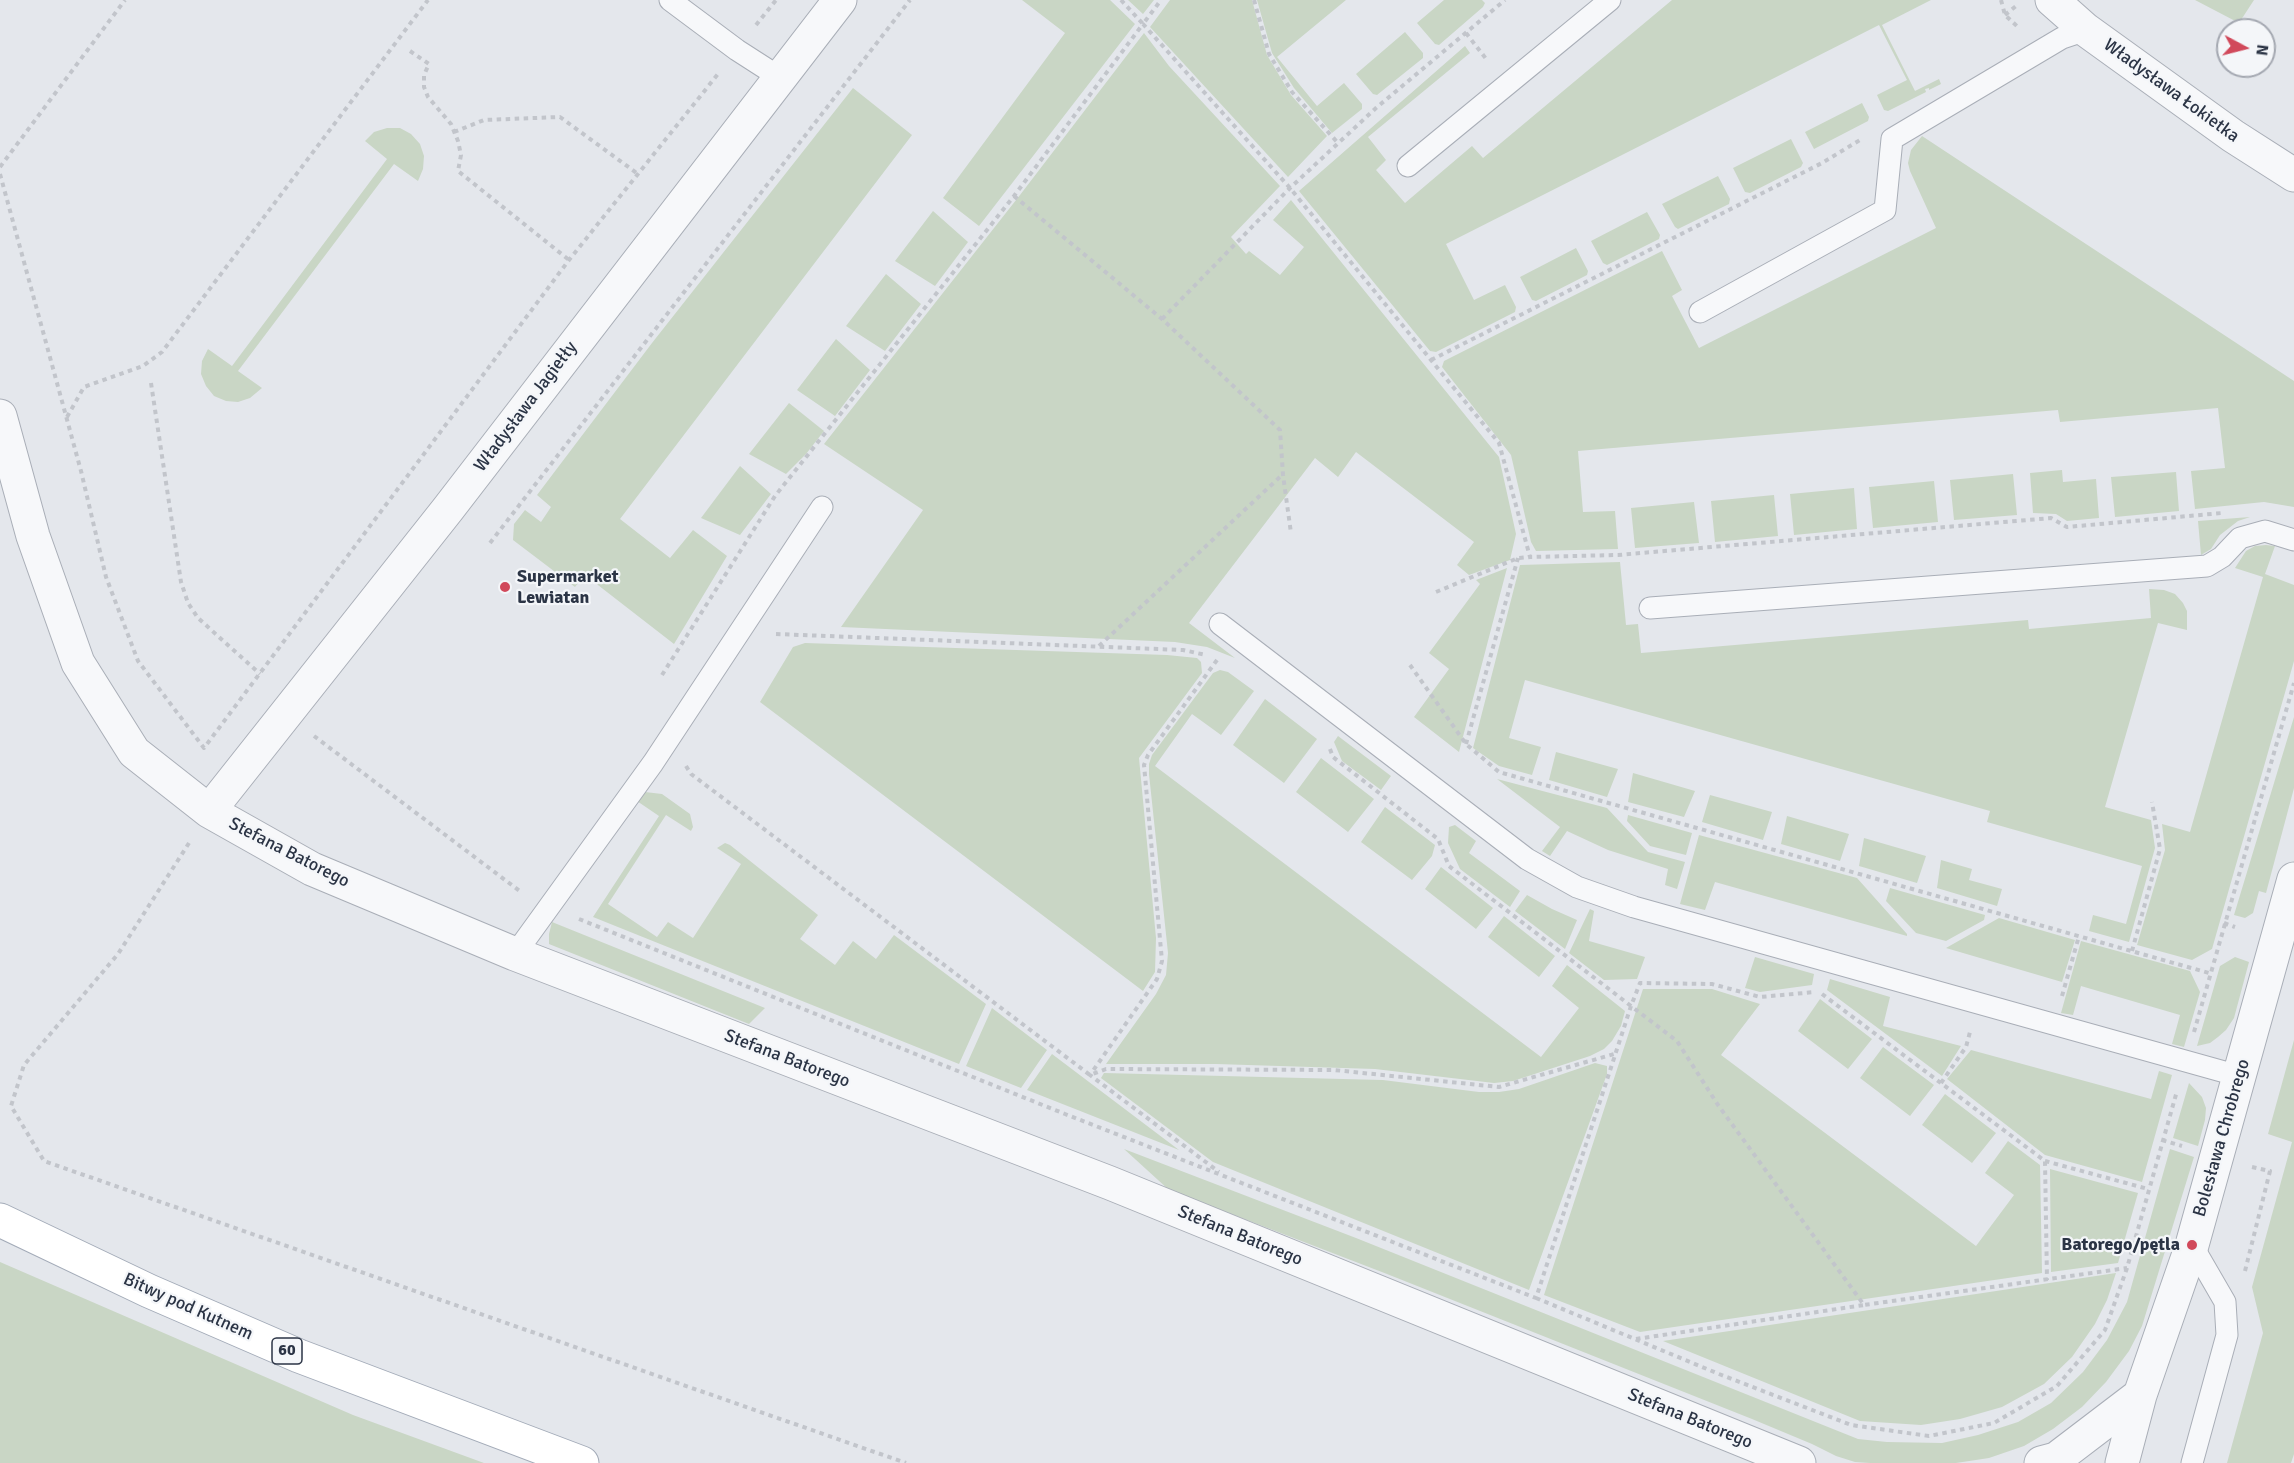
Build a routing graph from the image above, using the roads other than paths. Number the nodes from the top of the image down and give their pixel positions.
1 (670, 0) edge
2 (840, 0) edge
3 (1610, 0) edge
4 (2052, 0) edge
5 (2086, 30) junction
6 (779, 76) junction
7 (1408, 166) dead end
8 (2294, 175) edge
9 (1700, 312) dead end
10 (0, 416) edge
11 (822, 507) dead end
12 (2294, 540) edge
13 (1650, 608) dead end
14 (1220, 624) dead end
15 (209, 811) junction
16 (2294, 879) edge
17 (515, 954) junction
18 (2239, 1076) junction
19 (0, 1220) edge
20 (2192, 1245) junction
21 (2140, 1395) junction
22 (582, 1463) edge
23 (1799, 1463) edge
24 (2041, 1463) edge
25 (2122, 1463) edge
26 (2192, 1463) edge

1 - 6 lane
2 - 6 street, Władysława Jagiełły
3 - 7 lane
4 - 5 street, Władysława Łokietka
5 - 8 street, Władysława Łokietka
5 - 9 lane
6 - 15 street, Władysława Jagiełły
10 - 15 street, Stefana Batorego
11 - 17 lane
12 - 13 lane
14 - 18 lane
15 - 17 street, Stefana Batorego
16 - 18 street, Bolesława Chrobrego
17 - 23 street, Stefana Batorego
18 - 20 street, Bolesława Chrobrego
19 - 22 main road, Bitwy pod Kutnem / 60
20 - 21 street, Bolesława Chrobrego
20 - 26 lane
21 - 24 street
21 - 25 street, Bolesława Chrobrego

